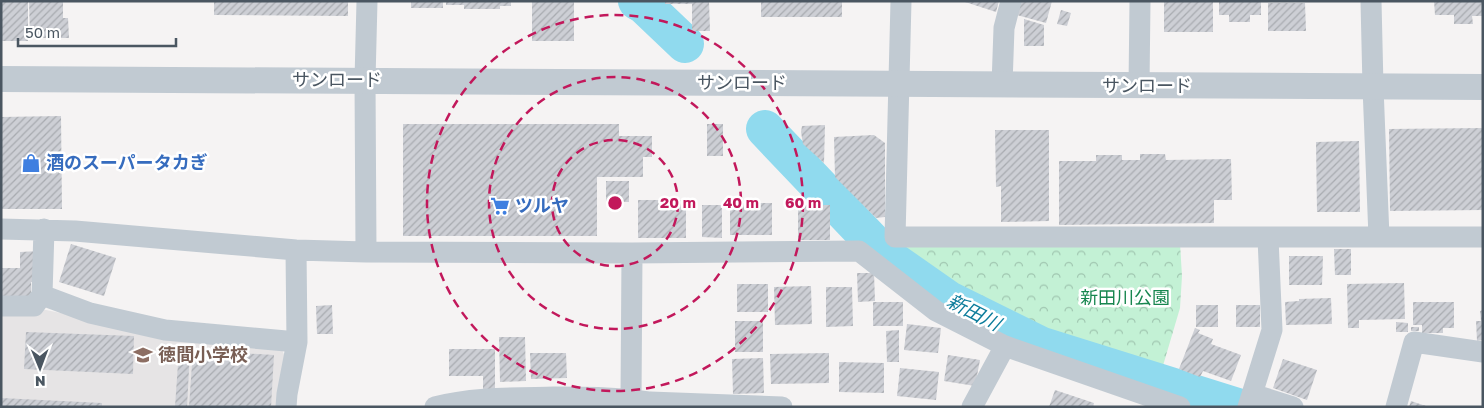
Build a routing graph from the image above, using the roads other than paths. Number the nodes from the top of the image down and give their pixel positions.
1 (367, 1) edge
2 (902, 1) edge
3 (1011, 1) edge
4 (1140, 1) edge
5 (1371, 1) edge
6 (1, 79) edge
7 (365, 80) junction
8 (898, 84) junction
9 (1002, 85) junction
10 (1139, 86) junction
11 (1373, 87) junction
12 (1483, 88) edge
13 (1, 229) edge
14 (44, 229) junction
15 (1379, 237) junction
16 (1483, 237) edge
17 (1268, 238) junction
18 (296, 250) junction
19 (366, 252) junction
20 (632, 253) junction
21 (42, 295) junction
22 (1, 306) edge
23 (297, 342) junction
24 (1004, 346) junction
25 (1483, 352) edge
26 (1250, 400) edge
27 (643, 402) edge
28 (286, 407) edge
29 (436, 407) edge
30 (782, 407) edge
31 (972, 407) edge
32 (1180, 407) edge
33 (1293, 407) edge
34 (1396, 407) edge

1 - 7 street
2 - 8 street
3 - 9 street
4 - 10 street
5 - 11 street
6 - 7 street, サンロード
7 - 8 street, サンロード
7 - 19 street
8 - 9 street, サンロード
8 - 17 street
9 - 10 street, サンロード
10 - 11 street, サンロード
11 - 12 street, サンロード
11 - 15 street
13 - 14 street
14 - 18 street
14 - 21 street
15 - 16 street
15 - 17 street
17 - 26 street
18 - 19 street
18 - 23 street
19 - 20 street
20 - 24 street
20 - 27 street
21 - 22 street
21 - 23 street
23 - 28 street
24 - 31 street
24 - 32 street
25 - 34 street
26 - 33 street
27 - 29 street
27 - 30 street

